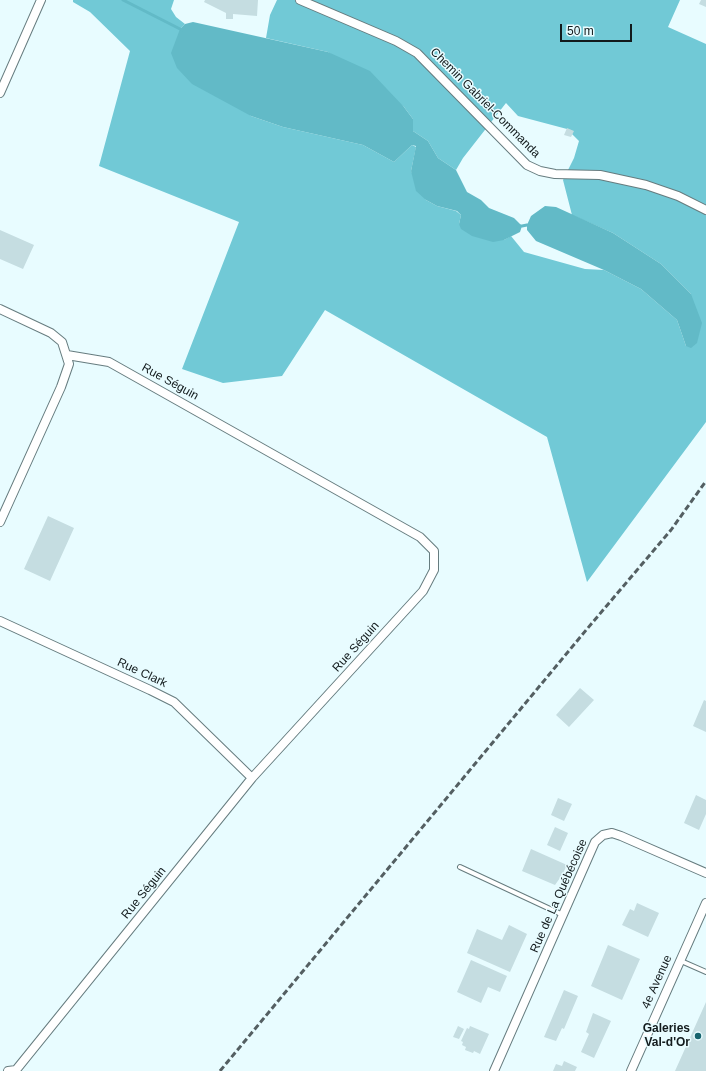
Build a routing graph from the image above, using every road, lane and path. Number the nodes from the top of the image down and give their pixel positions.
1 (41, 0) edge
2 (300, 0) edge
3 (0, 93) edge
4 (706, 210) edge
5 (0, 309) edge
6 (67, 355) junction
7 (0, 522) edge
8 (0, 621) edge
9 (252, 778) junction
10 (460, 867) dead end
11 (706, 873) edge
12 (706, 904) edge
13 (563, 914) junction
14 (680, 961) junction
15 (706, 972) edge
16 (0, 1069) edge
17 (4, 1071) edge
18 (8, 1071) edge
19 (494, 1071) edge
20 (631, 1071) edge

1 - 3 street
2 - 4 street, Chemin Gabriel-Commanda
5 - 6 street
6 - 7 street
6 - 9 street, Rue Séguin
8 - 9 street, Rue Clark
9 - 18 street, Rue Séguin
10 - 13 lane
11 - 13 street, Rue de La Québécoise
12 - 14 street, 4e Avenue
13 - 19 street, Rue de La Québécoise
14 - 15 lane
14 - 20 street, 4e Avenue
16 - 17 street

